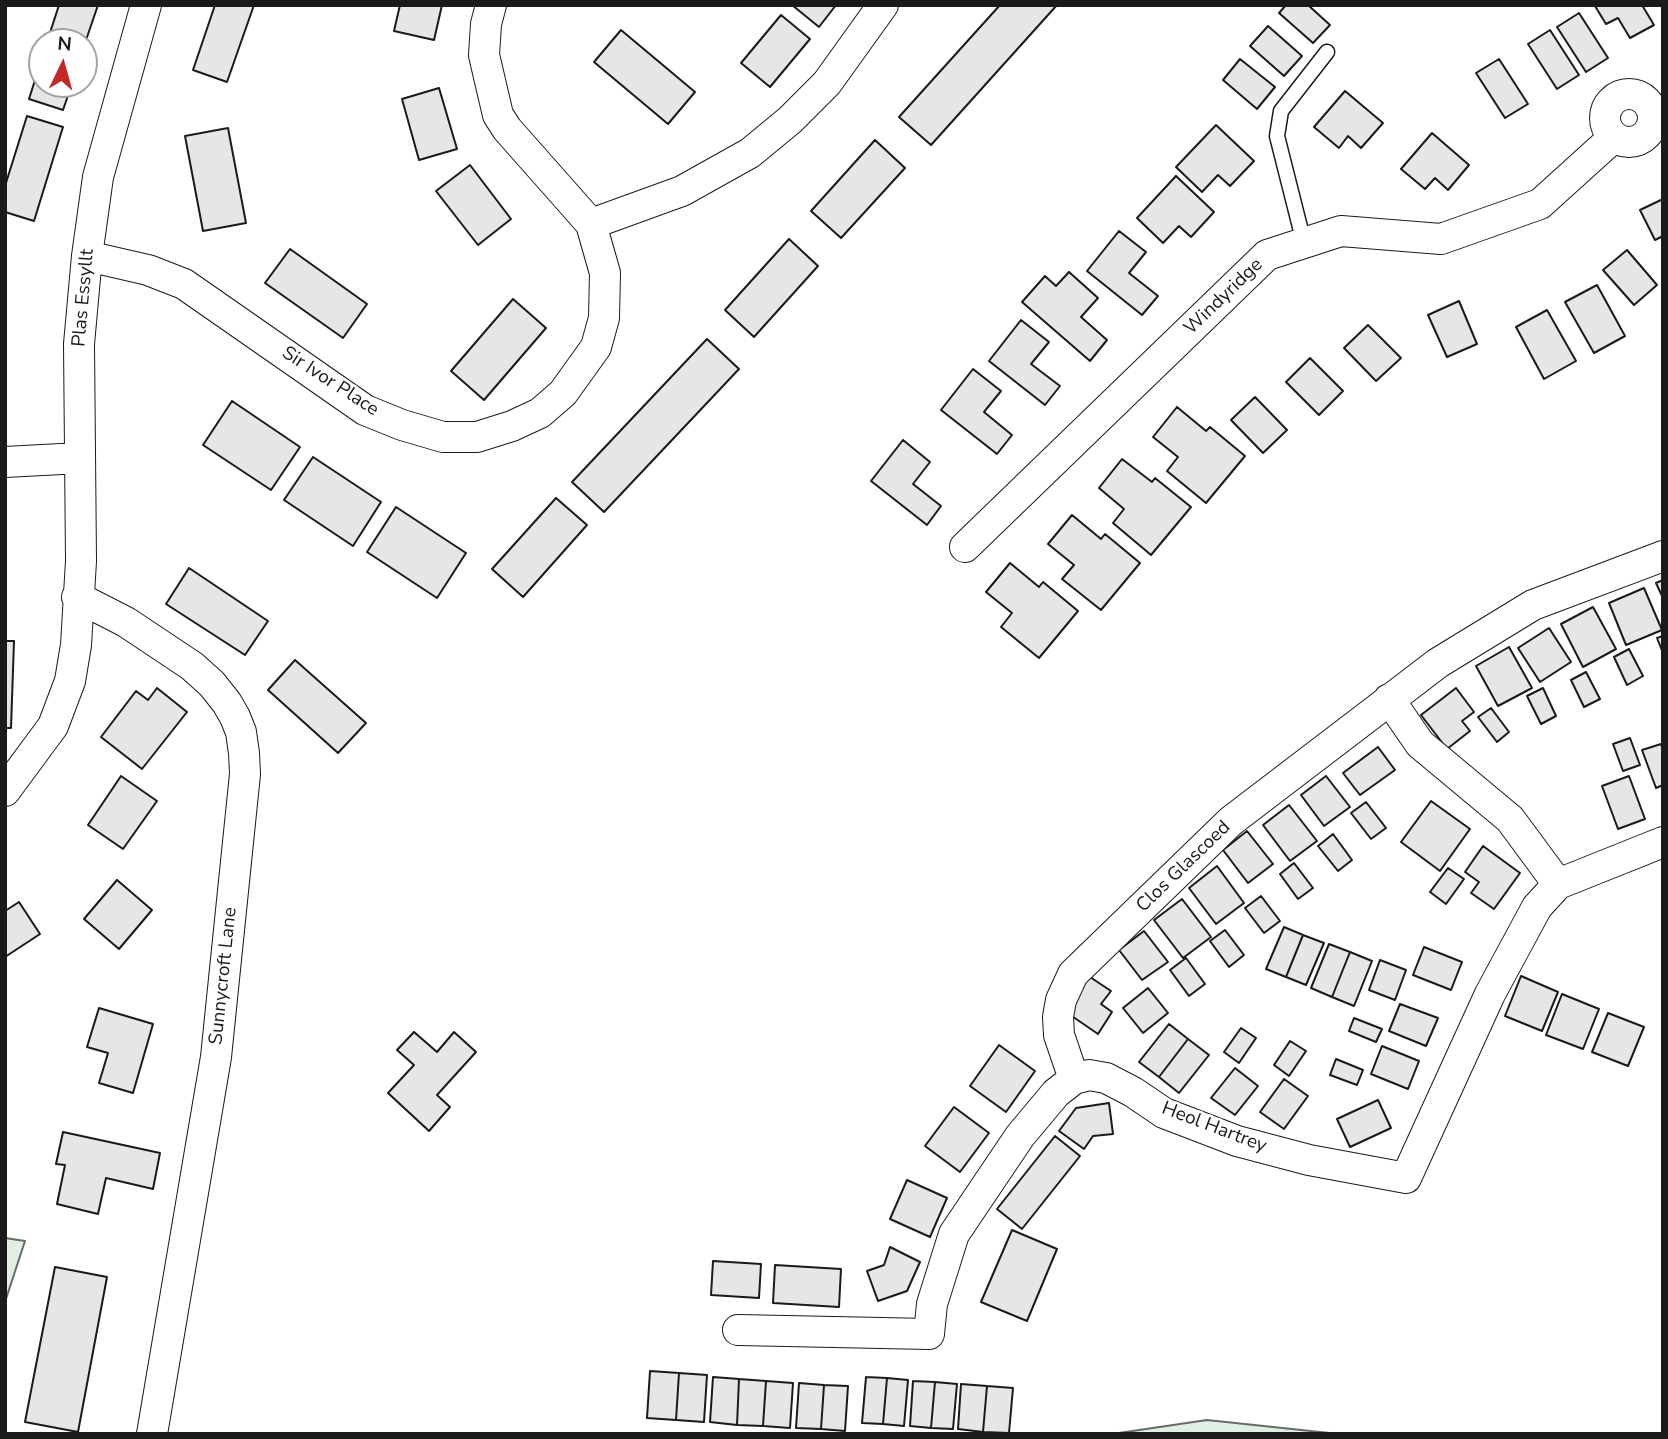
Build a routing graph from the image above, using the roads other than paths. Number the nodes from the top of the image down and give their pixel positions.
1 (146, 5) edge
2 (491, 5) edge
3 (883, 5) edge
4 (1327, 52) dead end
5 (1657, 104) edge
6 (591, 224) junction
7 (1304, 243) junction
8 (87, 256) junction
9 (80, 458) junction
10 (5, 462) edge
11 (965, 547) dead end
12 (1663, 556) edge
13 (77, 597) junction
14 (1389, 699) junction
15 (5, 791) edge
16 (1663, 842) edge
17 (1558, 884) junction
18 (1074, 1079) junction
19 (738, 1330) dead end
20 (152, 1434) edge

1 - 8 street, Plas Essyllt
2 - 6 street, Sir Ivor Place
3 - 6 street
4 - 7 lane
5 - 7 street, Windyridge
6 - 8 street, Sir Ivor Place
7 - 11 street, Windyridge
8 - 9 street, Plas Essyllt
9 - 10 street
9 - 13 street, Plas Essyllt
12 - 14 street, Clos Glascoed
13 - 15 street, Plas Essyllt
13 - 20 street, Sunnycroft Lane
14 - 17 street
14 - 18 street, Clos Glascoed
16 - 17 street, Heol Hartrey
17 - 18 street, Heol Hartrey
18 - 19 street

